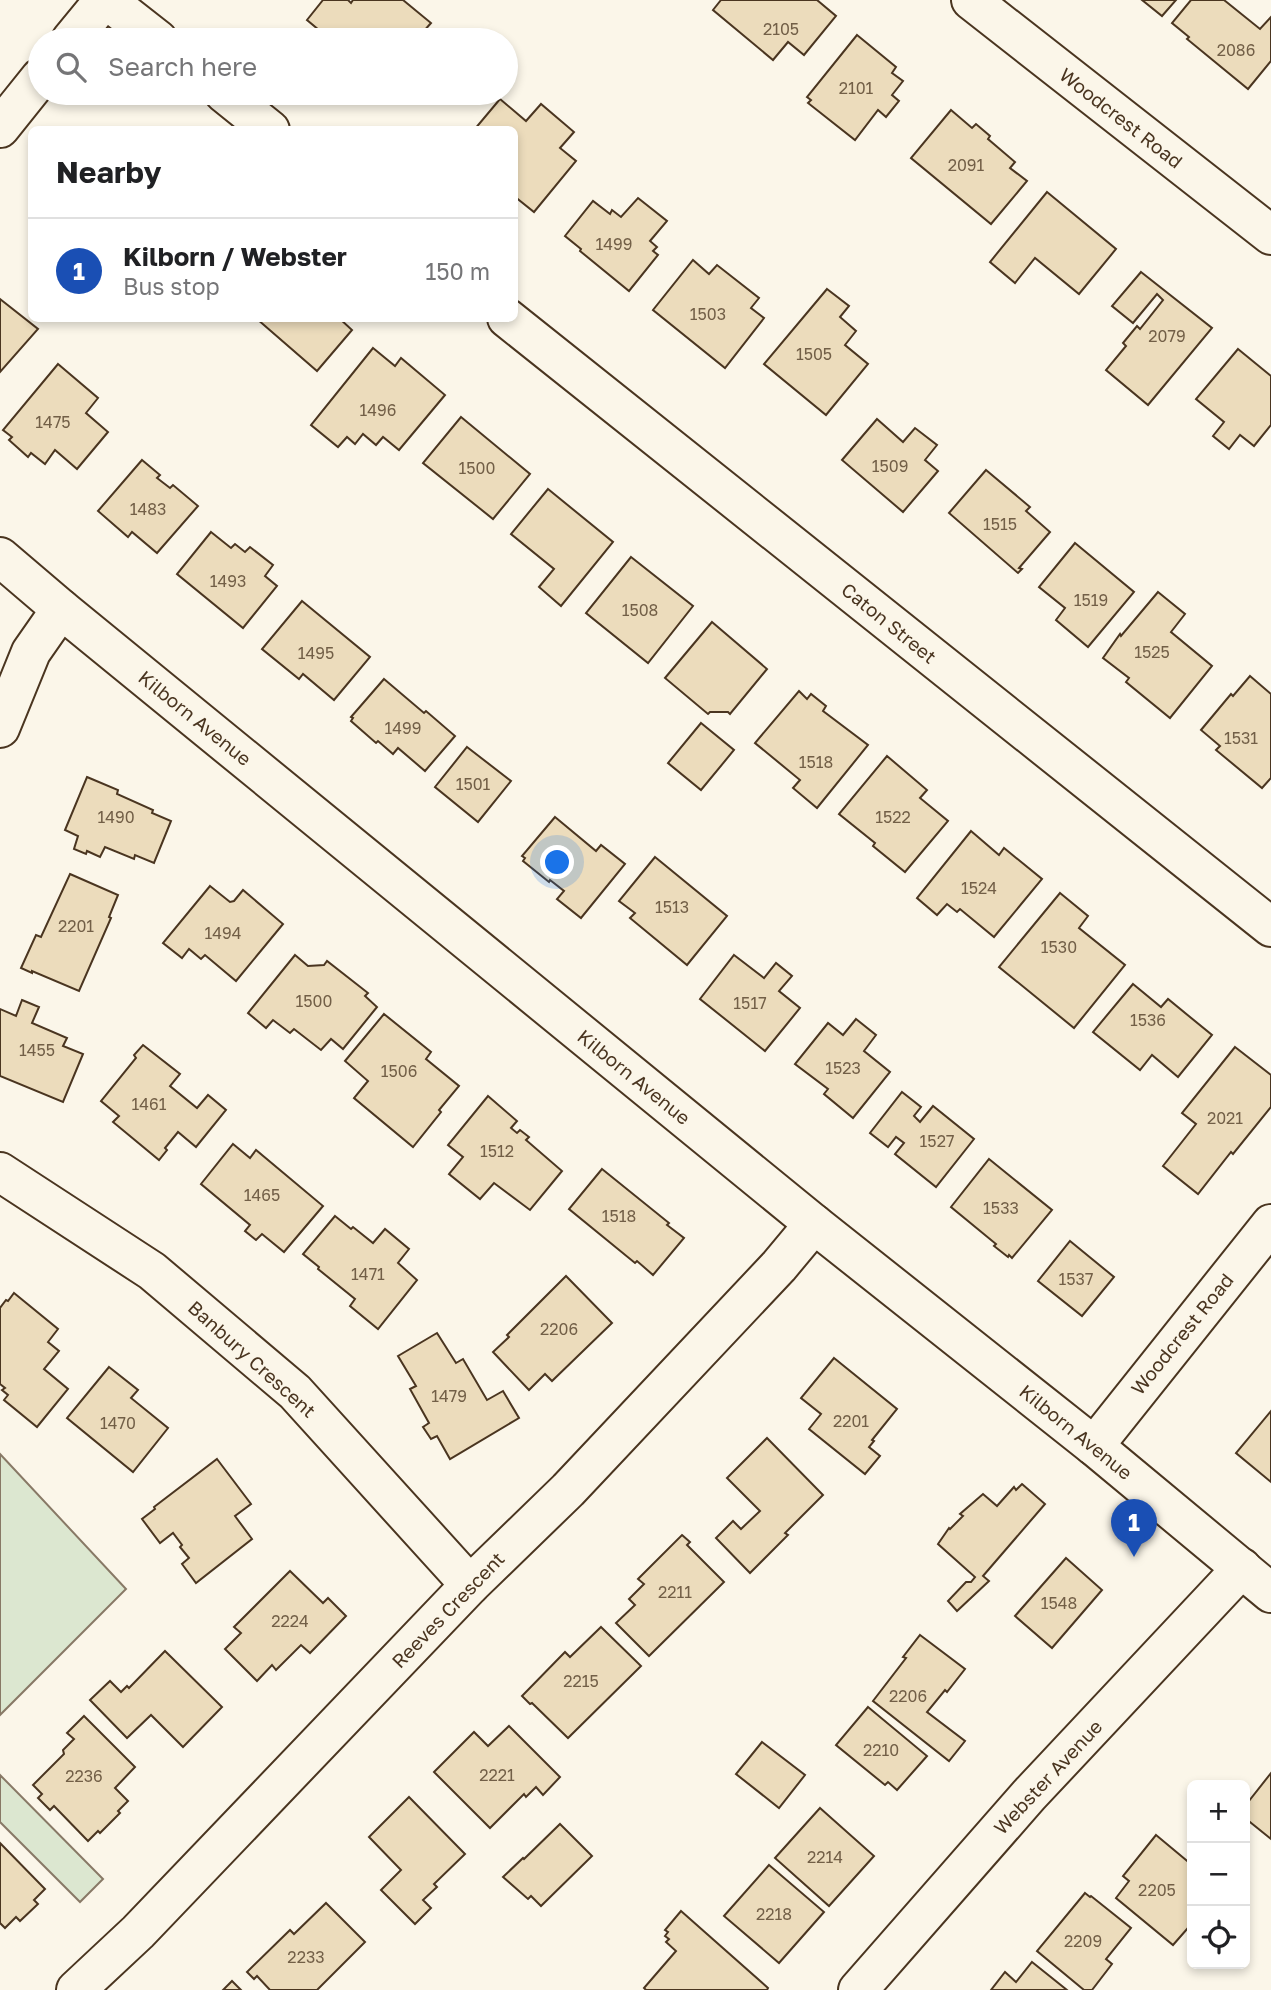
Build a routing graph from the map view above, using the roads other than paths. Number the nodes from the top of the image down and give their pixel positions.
1 (105, 0) edge
2 (971, 0) edge
3 (81, 28) edge
4 (142, 28) edge
5 (28, 93) edge
6 (239, 105) edge
7 (265, 126) edge
8 (0, 128) edge
9 (1271, 235) edge
10 (512, 322) edge
11 (0, 557) edge
12 (61, 609) junction
13 (0, 728) edge
14 (1271, 927) edge
15 (0, 1172) edge
16 (814, 1224) junction
17 (1271, 1224) edge
18 (1094, 1446) junction
19 (1242, 1568) junction
20 (470, 1585) junction
21 (1271, 1593) edge
22 (76, 1990) edge
23 (858, 1990) edge

1 - 3 street
1 - 4 street
2 - 9 street, Woodcrest Road
5 - 8 street
6 - 7 street
10 - 14 street, Caton Street
11 - 12 street, Kilborn Avenue
12 - 13 street
12 - 16 street, Kilborn Avenue
15 - 20 street, Banbury Crescent
16 - 18 street, Kilborn Avenue
16 - 20 street, Reeves Crescent
17 - 18 street, Woodcrest Road
18 - 19 street, Kilborn Avenue
19 - 21 street, Kilborn Avenue
19 - 23 street, Webster Avenue
20 - 22 street, Reeves Crescent

